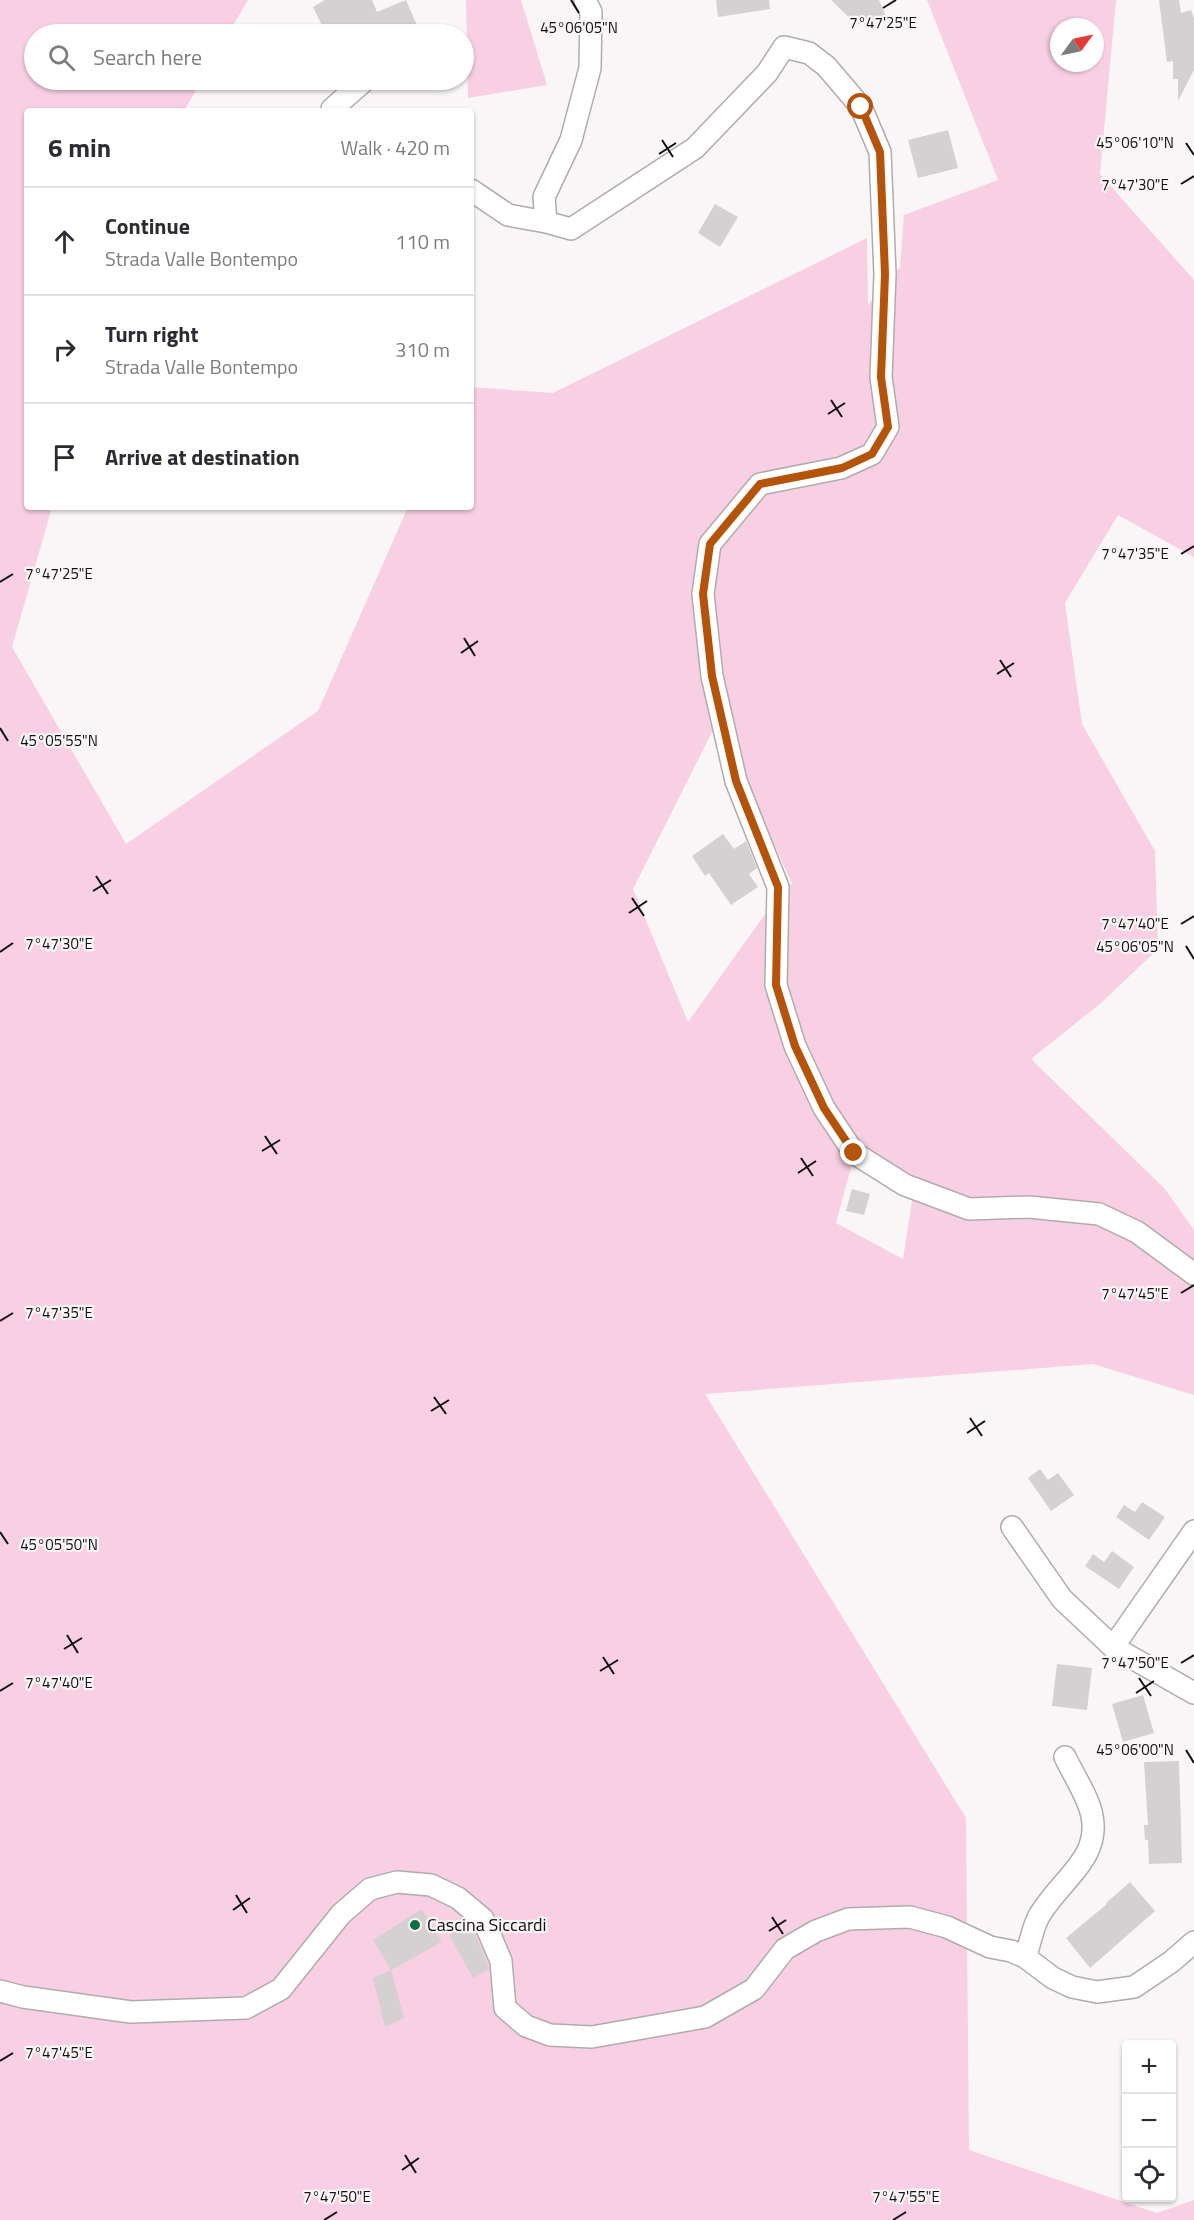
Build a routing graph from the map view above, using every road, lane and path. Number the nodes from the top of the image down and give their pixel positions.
1 (585, 0) edge
2 (354, 90) edge
3 (333, 108) edge
4 (474, 192) edge
5 (546, 222) junction
6 (1194, 1274) edge
7 (1012, 1527) dead end
8 (1194, 1531) edge
9 (1113, 1647) junction
10 (1194, 1693) edge
11 (1065, 1757) dead end
12 (1194, 1942) edge
13 (1025, 1958) junction
14 (0, 1991) edge

1 - 5 street
2 - 3 street
4 - 5 street
5 - 6 street
7 - 9 street
8 - 9 street
9 - 10 street
11 - 13 street
12 - 13 street
13 - 14 street

